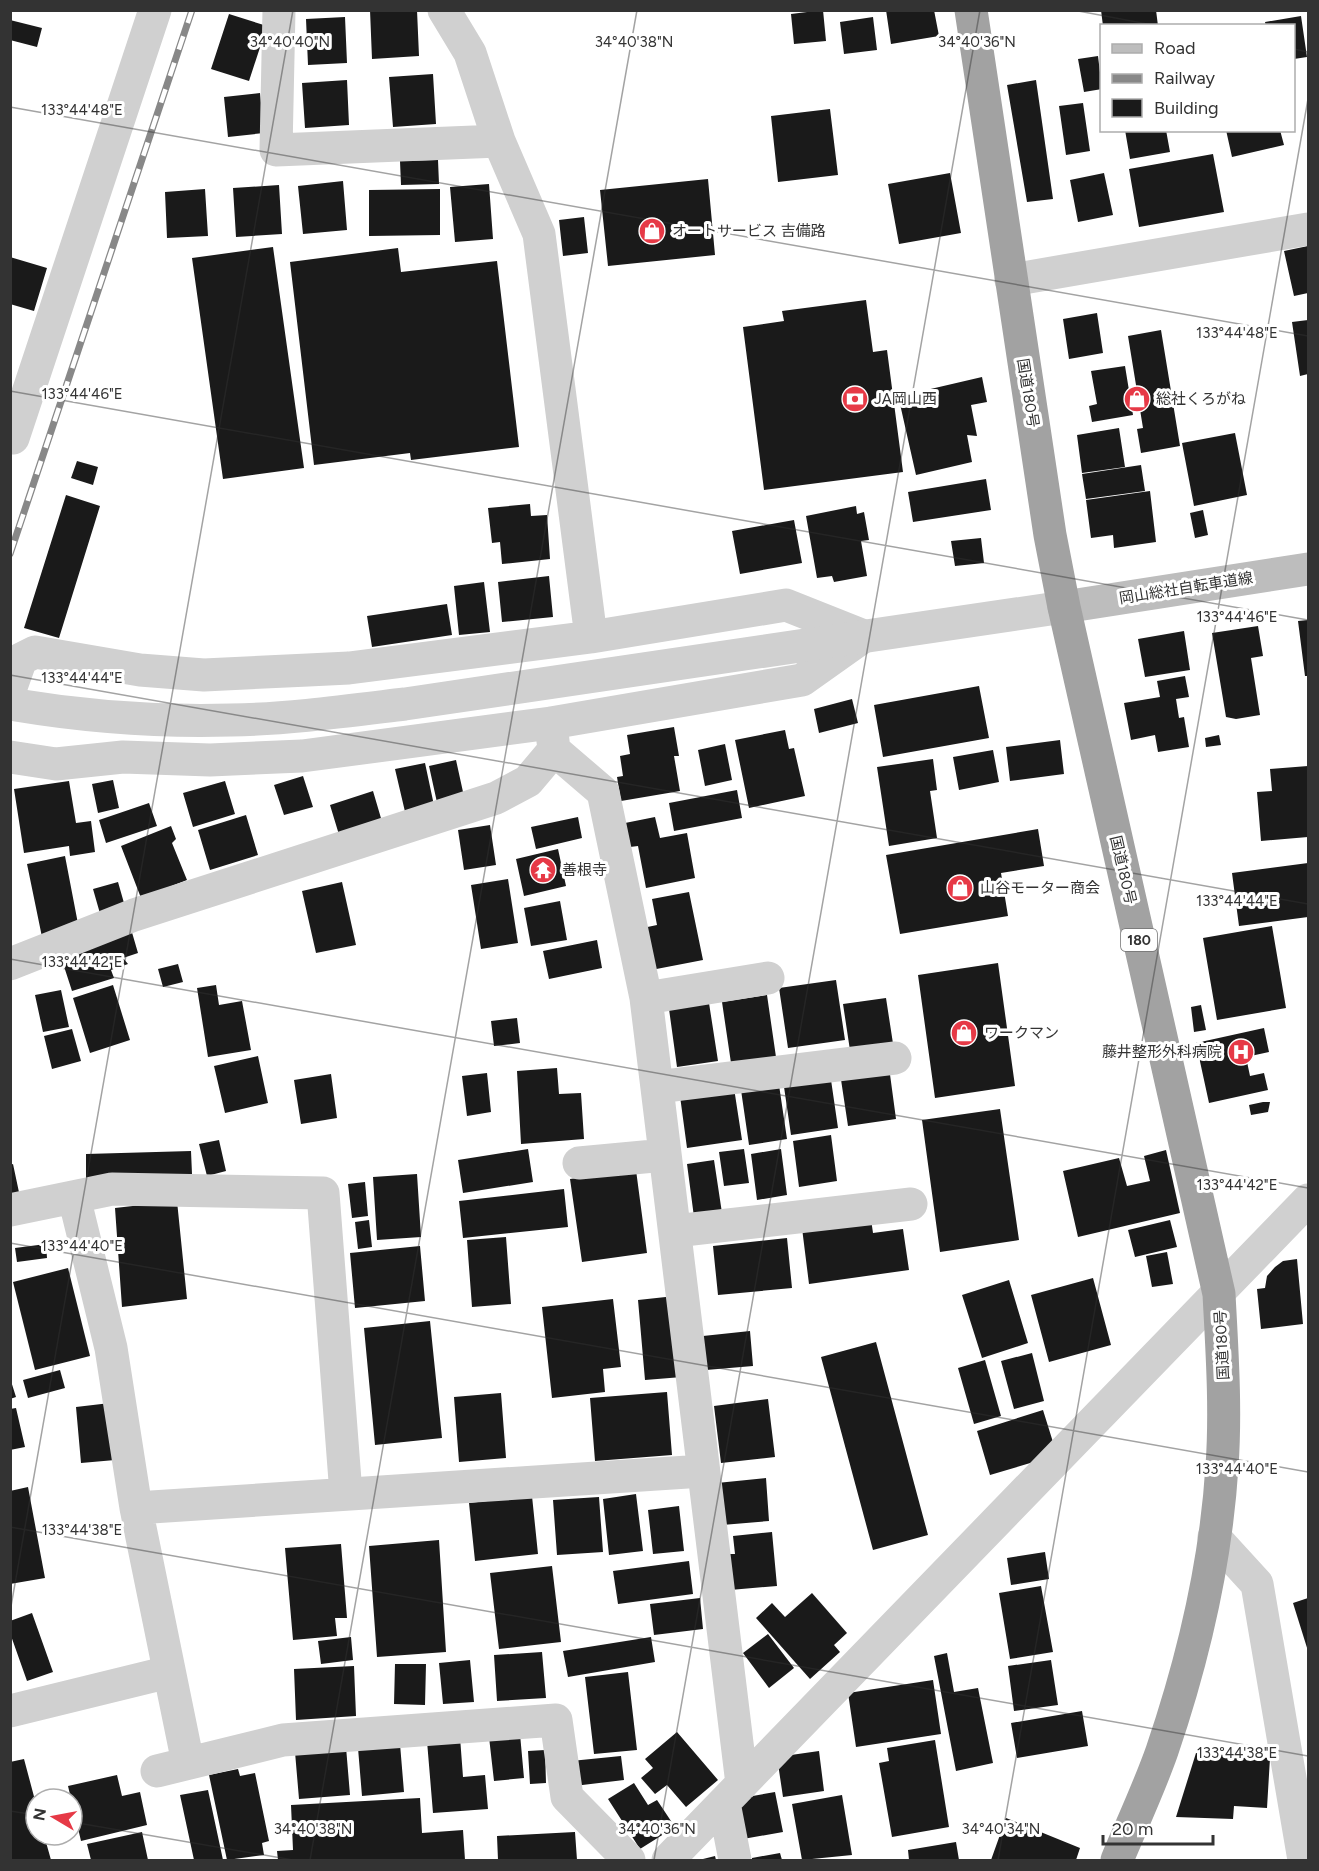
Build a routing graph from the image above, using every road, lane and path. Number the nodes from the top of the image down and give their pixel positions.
1 (155, 10) edge
2 (279, 10) edge
3 (444, 10) edge
4 (971, 10) edge
5 (499, 141) junction
6 (1308, 229) edge
7 (1011, 280) junction
8 (10, 437) edge
9 (1308, 569) edge
10 (1064, 607) junction
11 (864, 636) junction
12 (591, 637) junction
13 (13, 698) edge
14 (552, 737) junction
15 (10, 757) edge
16 (10, 964) edge
17 (768, 978) dead end
18 (646, 999) junction
19 (895, 1058) dead end
20 (657, 1087) junction
21 (665, 1155) junction
22 (579, 1163) dead end
23 (74, 1197) junction
24 (1308, 1200) edge
25 (911, 1204) dead end
26 (10, 1210) edge
27 (675, 1231) junction
28 (1219, 1294) junction
29 (704, 1471) junction
30 (346, 1494) junction
31 (136, 1508) junction
32 (1214, 1537) junction
33 (169, 1672) junction
34 (10, 1711) edge
35 (733, 1794) junction
36 (1303, 1813) edge
37 (629, 1860) edge
38 (668, 1860) edge
39 (735, 1860) edge
40 (1118, 1860) edge
41 (1304, 1860) edge

1 - 8 street
2 - 5 street
3 - 5 street
4 - 7 highway, 国道180号 / 180
5 - 12 street
6 - 7 street
7 - 10 highway, 国道180号 / 180
9 - 10 main road, 岡山総社自転車道線
10 - 11 street
10 - 28 highway, 国道180号 / 180
11 - 12 street
11 - 13 street
11 - 14 street
12 - 13 street
14 - 15 street
14 - 16 street
14 - 18 street
17 - 18 street
18 - 20 street
19 - 20 street
20 - 21 street
21 - 22 street
21 - 27 street
23 - 26 street
23 - 30 street
23 - 31 street
24 - 28 street
25 - 27 street
27 - 29 street
28 - 32 highway, 国道180号 / 180
28 - 35 street
29 - 30 street
29 - 35 street
30 - 31 street
31 - 33 street
32 - 36 street
32 - 40 highway, 国道180号 / 180
33 - 34 street
33 - 37 street
35 - 38 street
35 - 39 street
36 - 41 street

